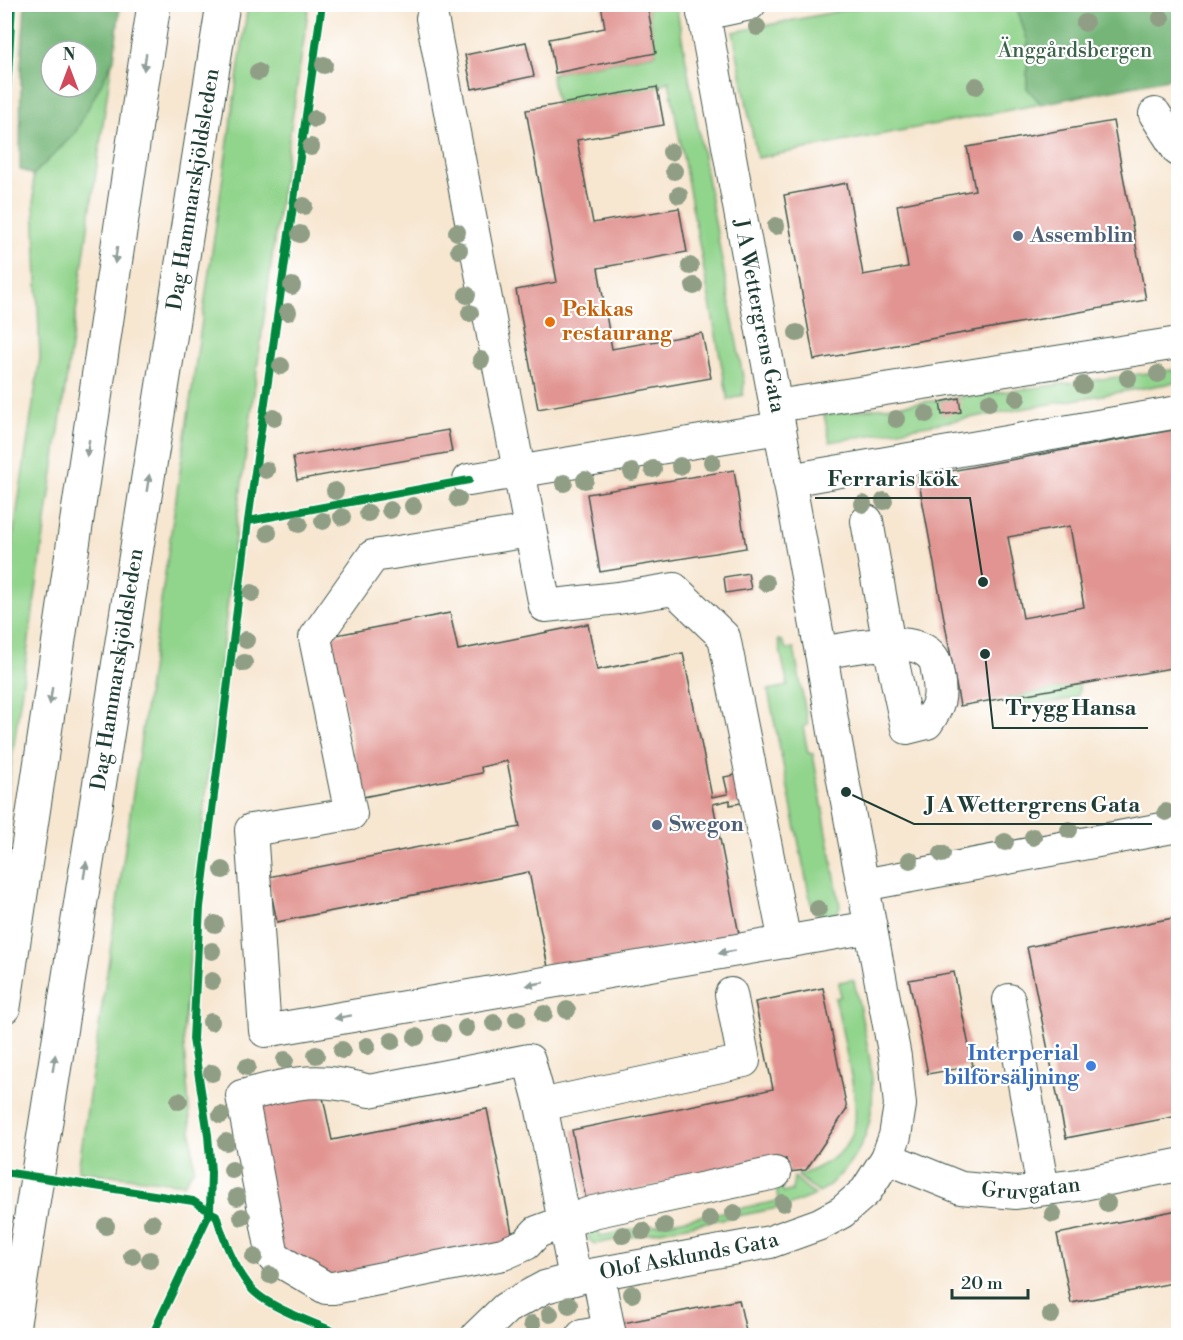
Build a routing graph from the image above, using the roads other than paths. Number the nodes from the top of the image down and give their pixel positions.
1 (154, 4) edge
2 (750, 4) edge
3 (702, 9) edge
4 (223, 13) edge
5 (432, 18) dead end
6 (1155, 114) dead end
7 (1179, 150) edge
8 (1179, 343) edge
9 (1179, 412) edge
10 (778, 417) junction
11 (520, 471) junction
12 (469, 480) dead end
13 (789, 480) junction
14 (867, 521) dead end
15 (530, 531) junction
16 (821, 653) junction
17 (1179, 826) edge
18 (863, 885) junction
19 (871, 927) junction
20 (785, 942) junction
21 (731, 994) dead end
22 (1009, 1000) dead end
23 (4, 1007) edge
24 (541, 1105) junction
25 (887, 1158) junction
26 (1179, 1165) edge
27 (775, 1173) dead end
28 (1043, 1190) junction
29 (29, 1221) junction
30 (564, 1222) junction
31 (587, 1276) junction
32 (600, 1334) edge
33 (12, 1335) edge
34 (18, 1335) edge
35 (477, 1335) edge

1 -> 23 main road
2 - 3 street
3 - 10 street, J A Wettergrens Gata
29 -> 4 main road, Dag Hammarskjöldsleden
5 - 11 street
6 - 7 street
8 - 10 street
9 - 13 street
10 - 11 street
10 - 13 street, J A Wettergrens Gata
11 - 12 street
11 - 15 street
13 - 16 street, J A Wettergrens Gata
14 - 16 street
15 - 20 street
20 -> 15 street
16 - 18 street, J A Wettergrens Gata
17 - 18 street
18 - 19 street, J A Wettergrens Gata
19 - 20 street
19 - 25 street, J A Wettergrens Gata
21 - 24 street
22 - 28 street
24 - 30 street
24 - 30 street
25 - 28 street, Gruvgatan
25 - 31 street, Olof Asklunds Gata
26 - 28 street, Gruvgatan
27 - 30 street
29 - 33 main road, Dag Hammarskjöldsleden
29 - 34 main road
30 - 31 street
31 - 32 street
31 - 35 street, Olof Asklunds Gata

